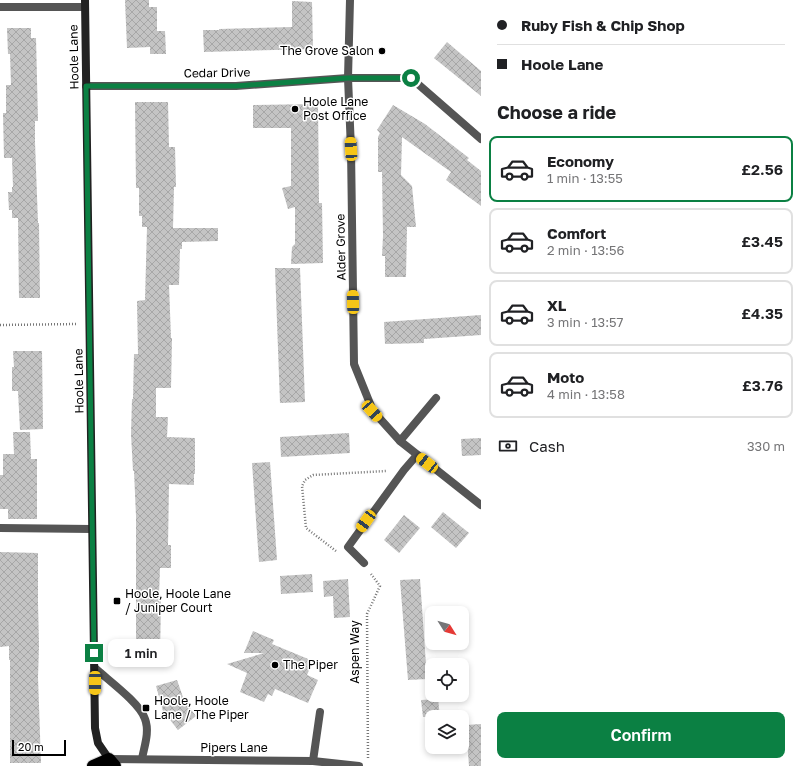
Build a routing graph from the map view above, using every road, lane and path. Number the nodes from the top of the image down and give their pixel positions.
1 (350, 0) edge
2 (85, 3) edge
3 (0, 7) edge
4 (348, 78) junction
5 (86, 86) junction
6 (481, 139) edge
7 (90, 324) junction
8 (0, 325) edge
9 (436, 398) dead end
10 (400, 441) junction
11 (417, 455) junction
12 (404, 470) junction
13 (481, 505) edge
14 (0, 528) edge
15 (92, 529) junction
16 (341, 556) dead end
17 (364, 563) joint
18 (95, 668) junction
19 (320, 712) dead end
20 (368, 758) dead end
21 (142, 759) junction
22 (313, 761) junction
23 (112, 762) edge
24 (94, 766) edge
25 (359, 766) edge

1 - 4 street, Alder Grove
2 - 3 street
2 - 5 street, Hoole Lane
4 - 5 street, Cedar Drive
4 - 6 street, Cedar Drive
4 - 10 street, Alder Grove
5 - 7 street, Hoole Lane
7 - 8 path
7 - 15 street, Hoole Lane
9 - 10 street
10 - 11 street, Alder Grove
11 - 12 street
11 - 13 street, Alder Grove
12 - 16 path
12 - 17 street
14 - 15 street
15 - 18 street, Hoole Lane
17 - 20 path, Aspen Way
18 - 21 street
18 - 23 street, Hoole Lane
19 - 22 street
21 - 22 street, Pipers Lane
21 - 23 street, Pipers Lane
22 - 25 street, Pipers Lane
23 - 24 highway

